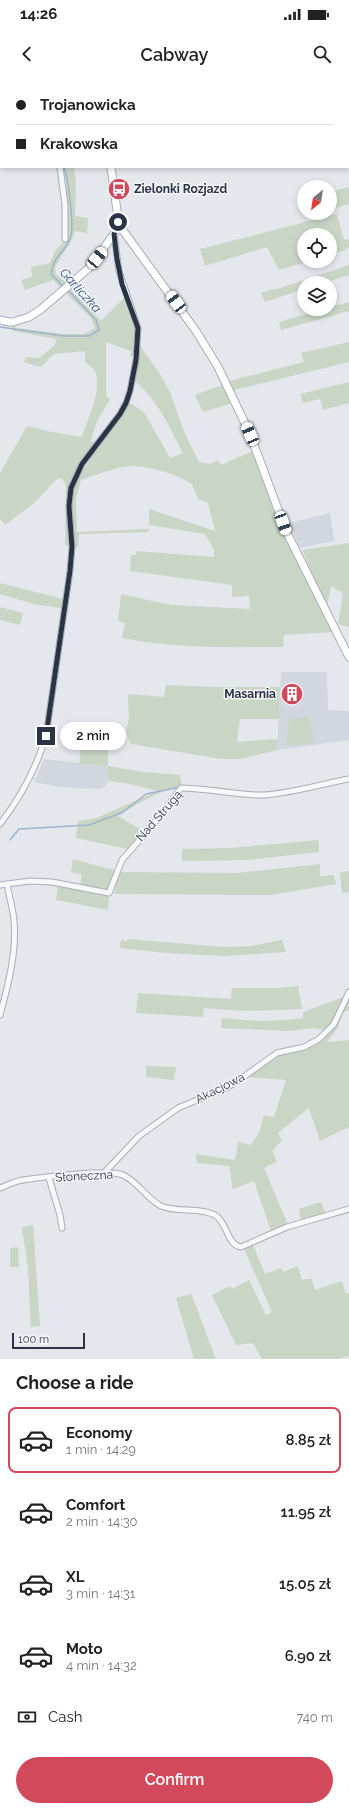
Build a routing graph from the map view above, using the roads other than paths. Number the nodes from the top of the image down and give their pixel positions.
1 (60, 168) edge
2 (112, 168) edge
3 (119, 225) junction
4 (114, 234) junction
5 (65, 239) dead end
6 (0, 320) edge
7 (349, 657) edge
8 (349, 779) edge
9 (0, 824) edge
10 (7, 884) junction
11 (0, 885) edge
12 (349, 992) edge
13 (0, 1015) edge
14 (104, 1173) junction
15 (49, 1178) junction
16 (0, 1188) edge
17 (349, 1209) edge
18 (62, 1228) dead end

1 - 5 street
2 - 3 main road
3 - 4 main road
3 - 7 main road
4 - 6 main road
4 - 9 street
8 - 10 street, Nad Strugą
10 - 11 street, Nad Strugą
10 - 13 street
12 - 14 street, Akacjowa
14 - 15 street, Słoneczna
14 - 17 street, Słoneczna
15 - 16 street, Słoneczna
15 - 18 street

